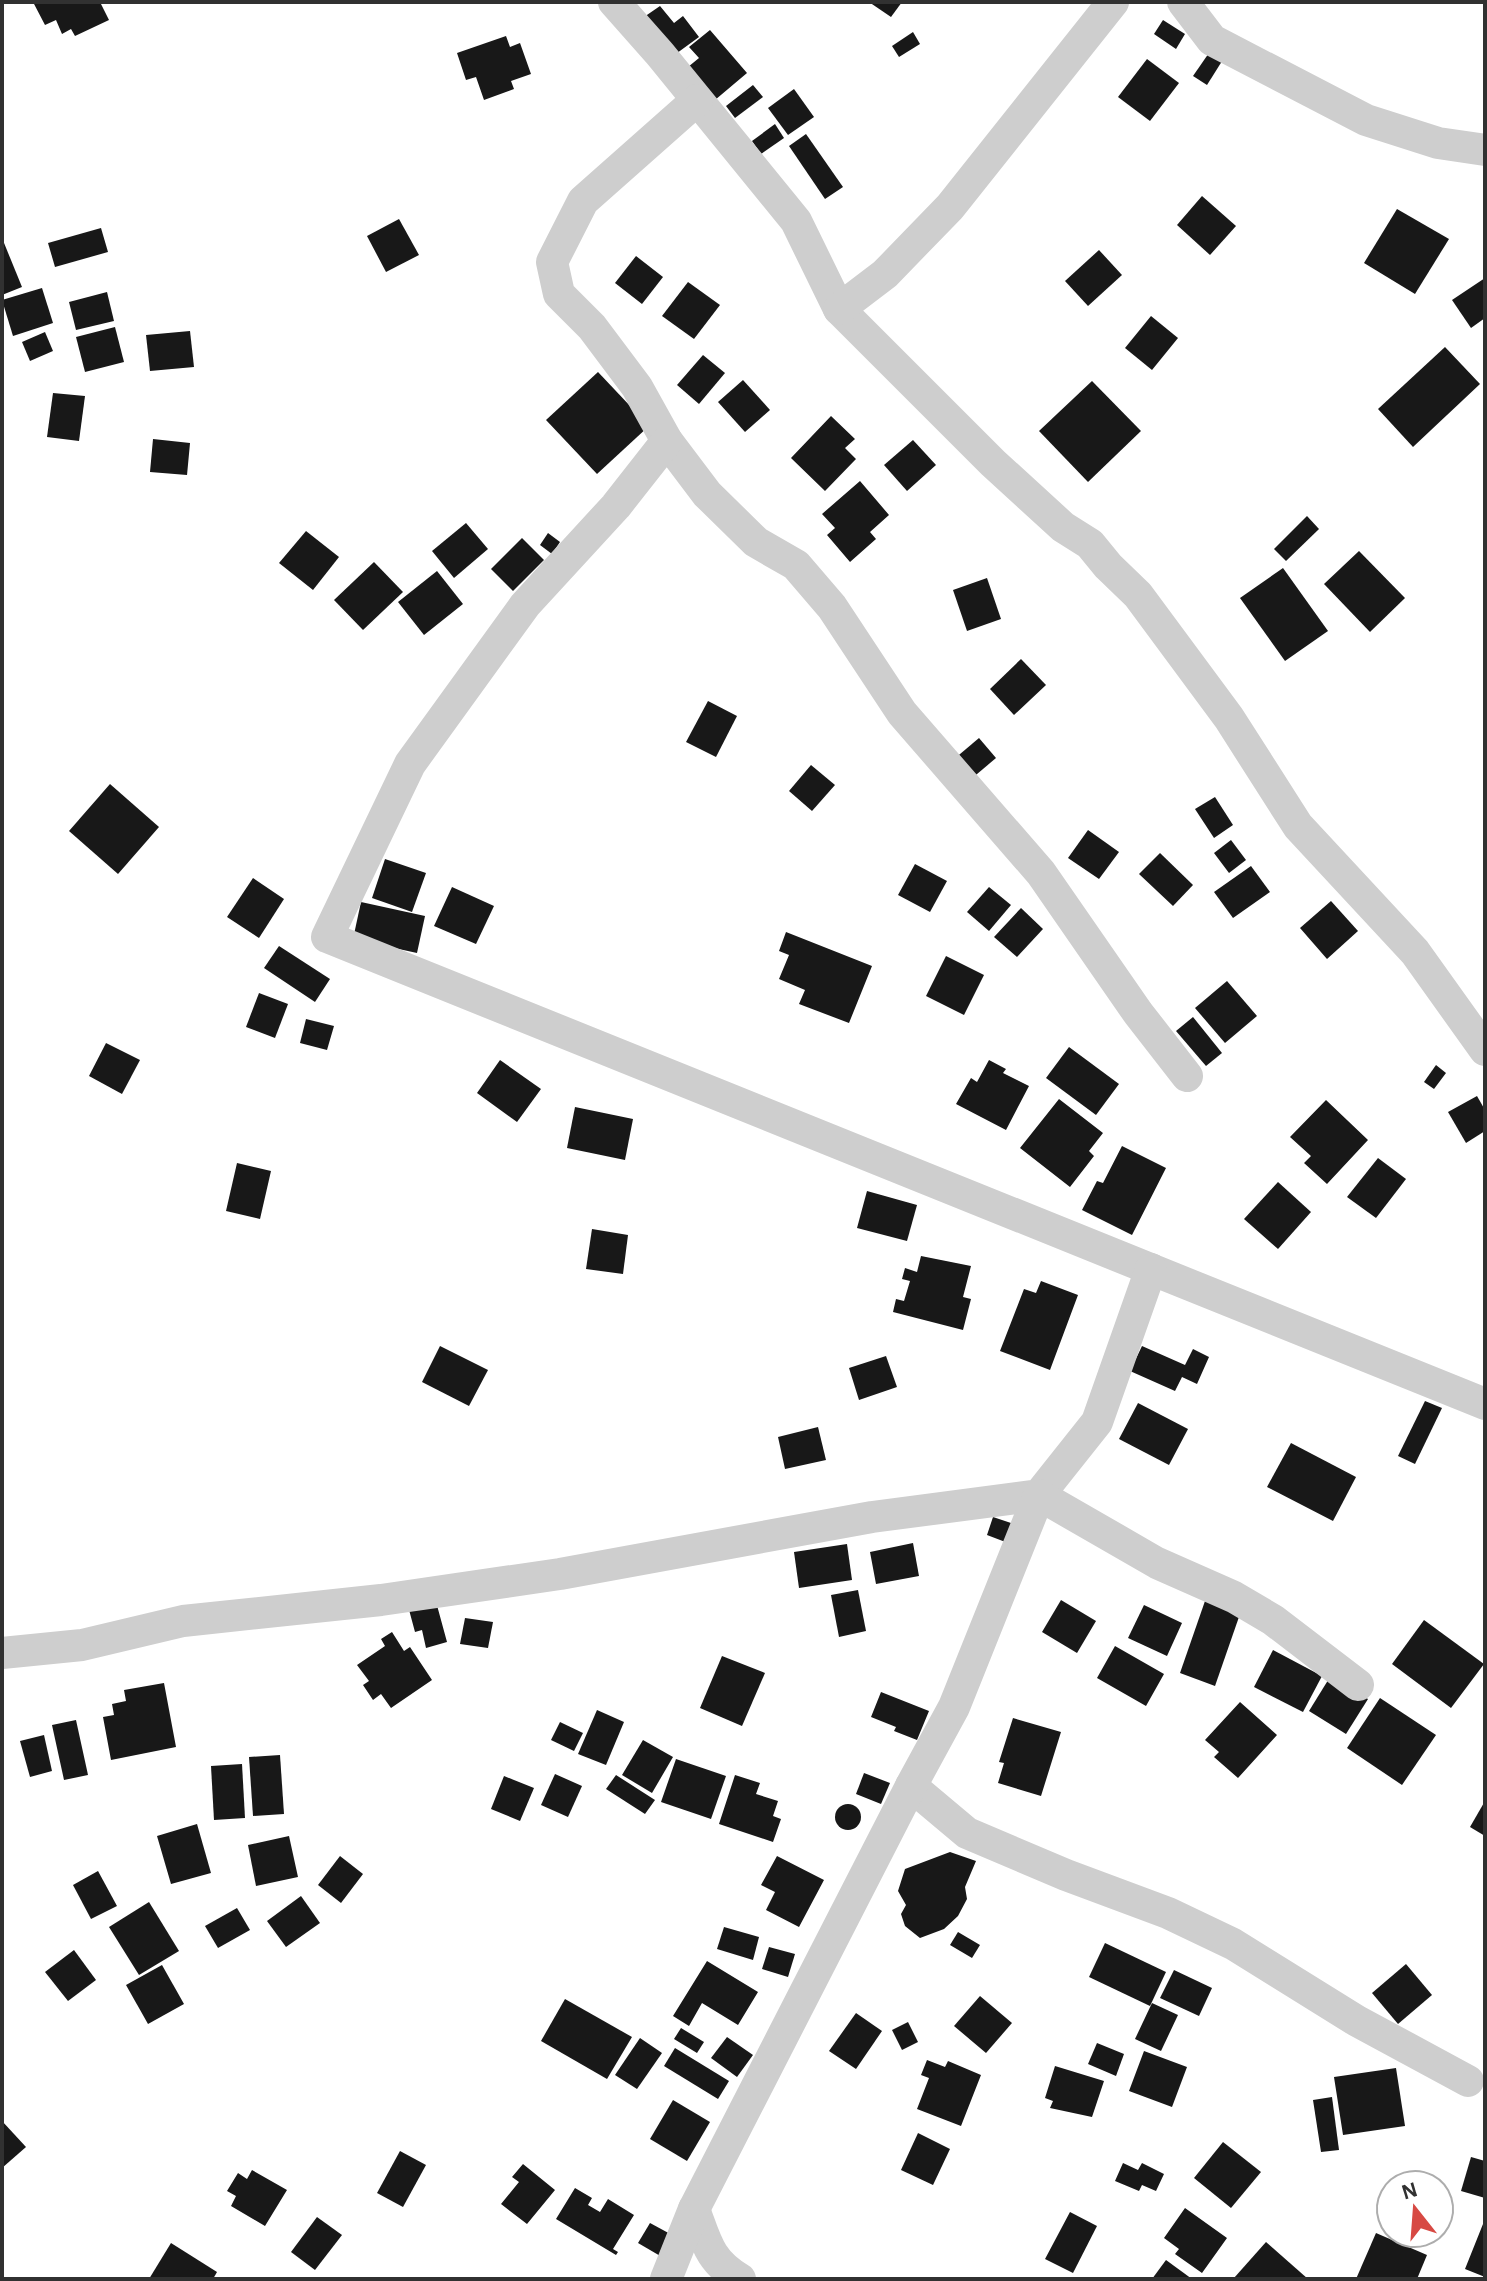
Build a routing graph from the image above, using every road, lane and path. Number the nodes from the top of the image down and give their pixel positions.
1 (614, 2) edge
2 (1113, 2) edge
3 (1183, 2) edge
4 (697, 100) junction
5 (1485, 150) edge
6 (839, 309) junction
7 (667, 441) junction
8 (1485, 1050) edge
9 (1187, 1076) dead end
10 (1151, 1269) junction
11 (1485, 1404) edge
12 (1039, 1495) junction
13 (2, 1653) edge
14 (1358, 1685) dead end
15 (911, 1786) junction
16 (1468, 2081) dead end
17 (694, 2209) junction
18 (666, 2279) edge
19 (740, 2279) edge

1 - 4 street
2 - 6 street
3 - 5 street
4 - 6 street
4 - 7 street
6 - 8 street
7 - 9 street
7 - 10 street
10 - 11 street
10 - 12 street
12 - 13 street
12 - 14 street
12 - 15 street
15 - 16 street
15 - 17 street
17 - 18 street
17 - 19 street

